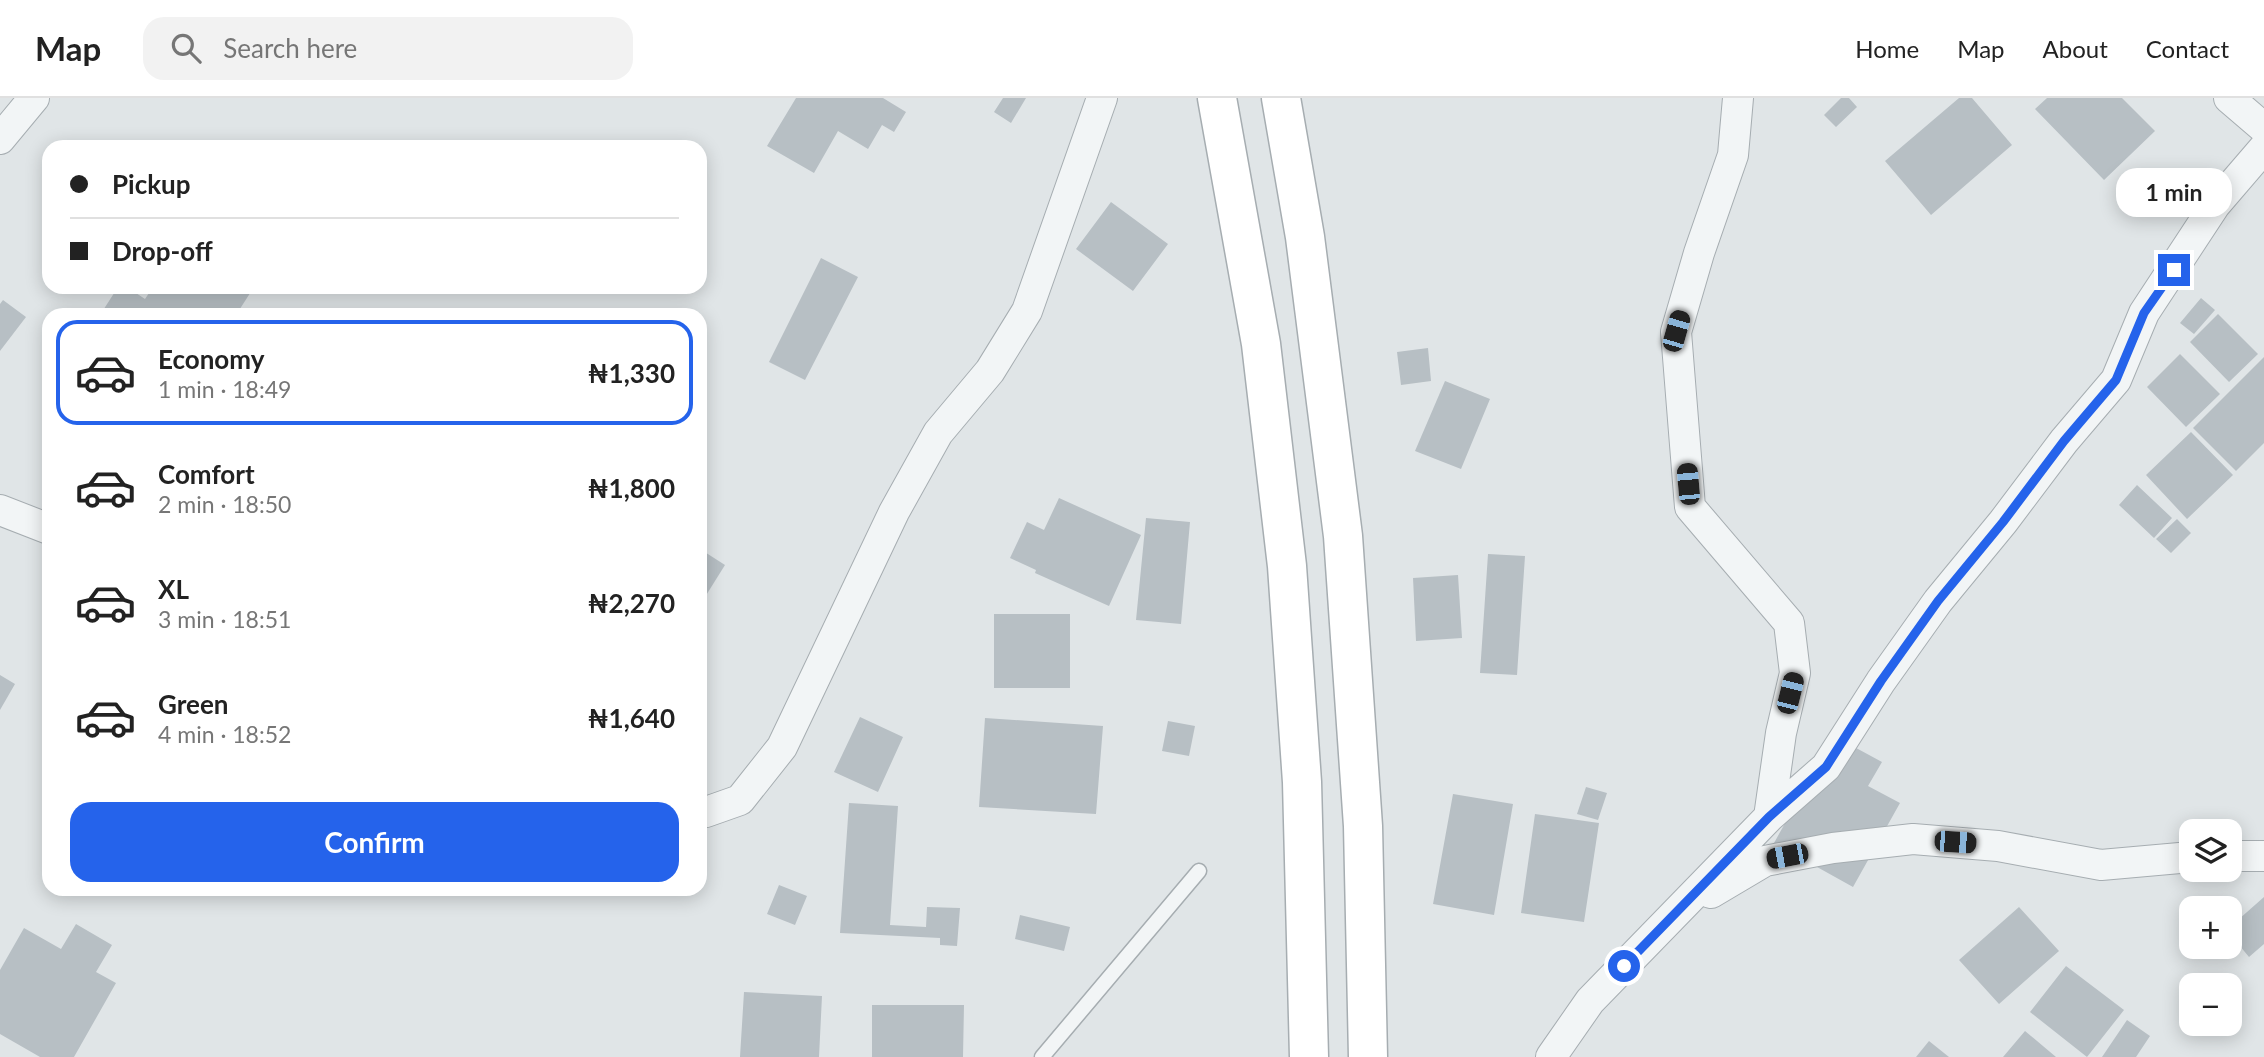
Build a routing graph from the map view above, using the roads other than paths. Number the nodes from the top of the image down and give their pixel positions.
1 (34, 98) edge
2 (1102, 98) edge
3 (1217, 98) edge
4 (1281, 98) edge
5 (1738, 98) edge
6 (2229, 98) edge
7 (2264, 128) edge
8 (0, 139) edge
9 (2264, 148) edge
10 (0, 510) edge
11 (42, 526) edge
12 (707, 813) edge
13 (1769, 817) junction
14 (2242, 856) edge
15 (2264, 856) edge
16 (2179, 858) edge
17 (1199, 871) dead end
18 (1675, 915) junction
19 (1042, 1057) edge
20 (1310, 1057) edge
21 (1368, 1057) edge
22 (1551, 1057) edge

1 - 8 street
2 - 12 street
3 - 20 main road
4 - 21 main road
5 - 13 street
6 - 7 street
9 - 13 street
10 - 11 street
13 - 18 street
14 - 15 street
16 - 18 street
17 - 19 lane
18 - 22 street

